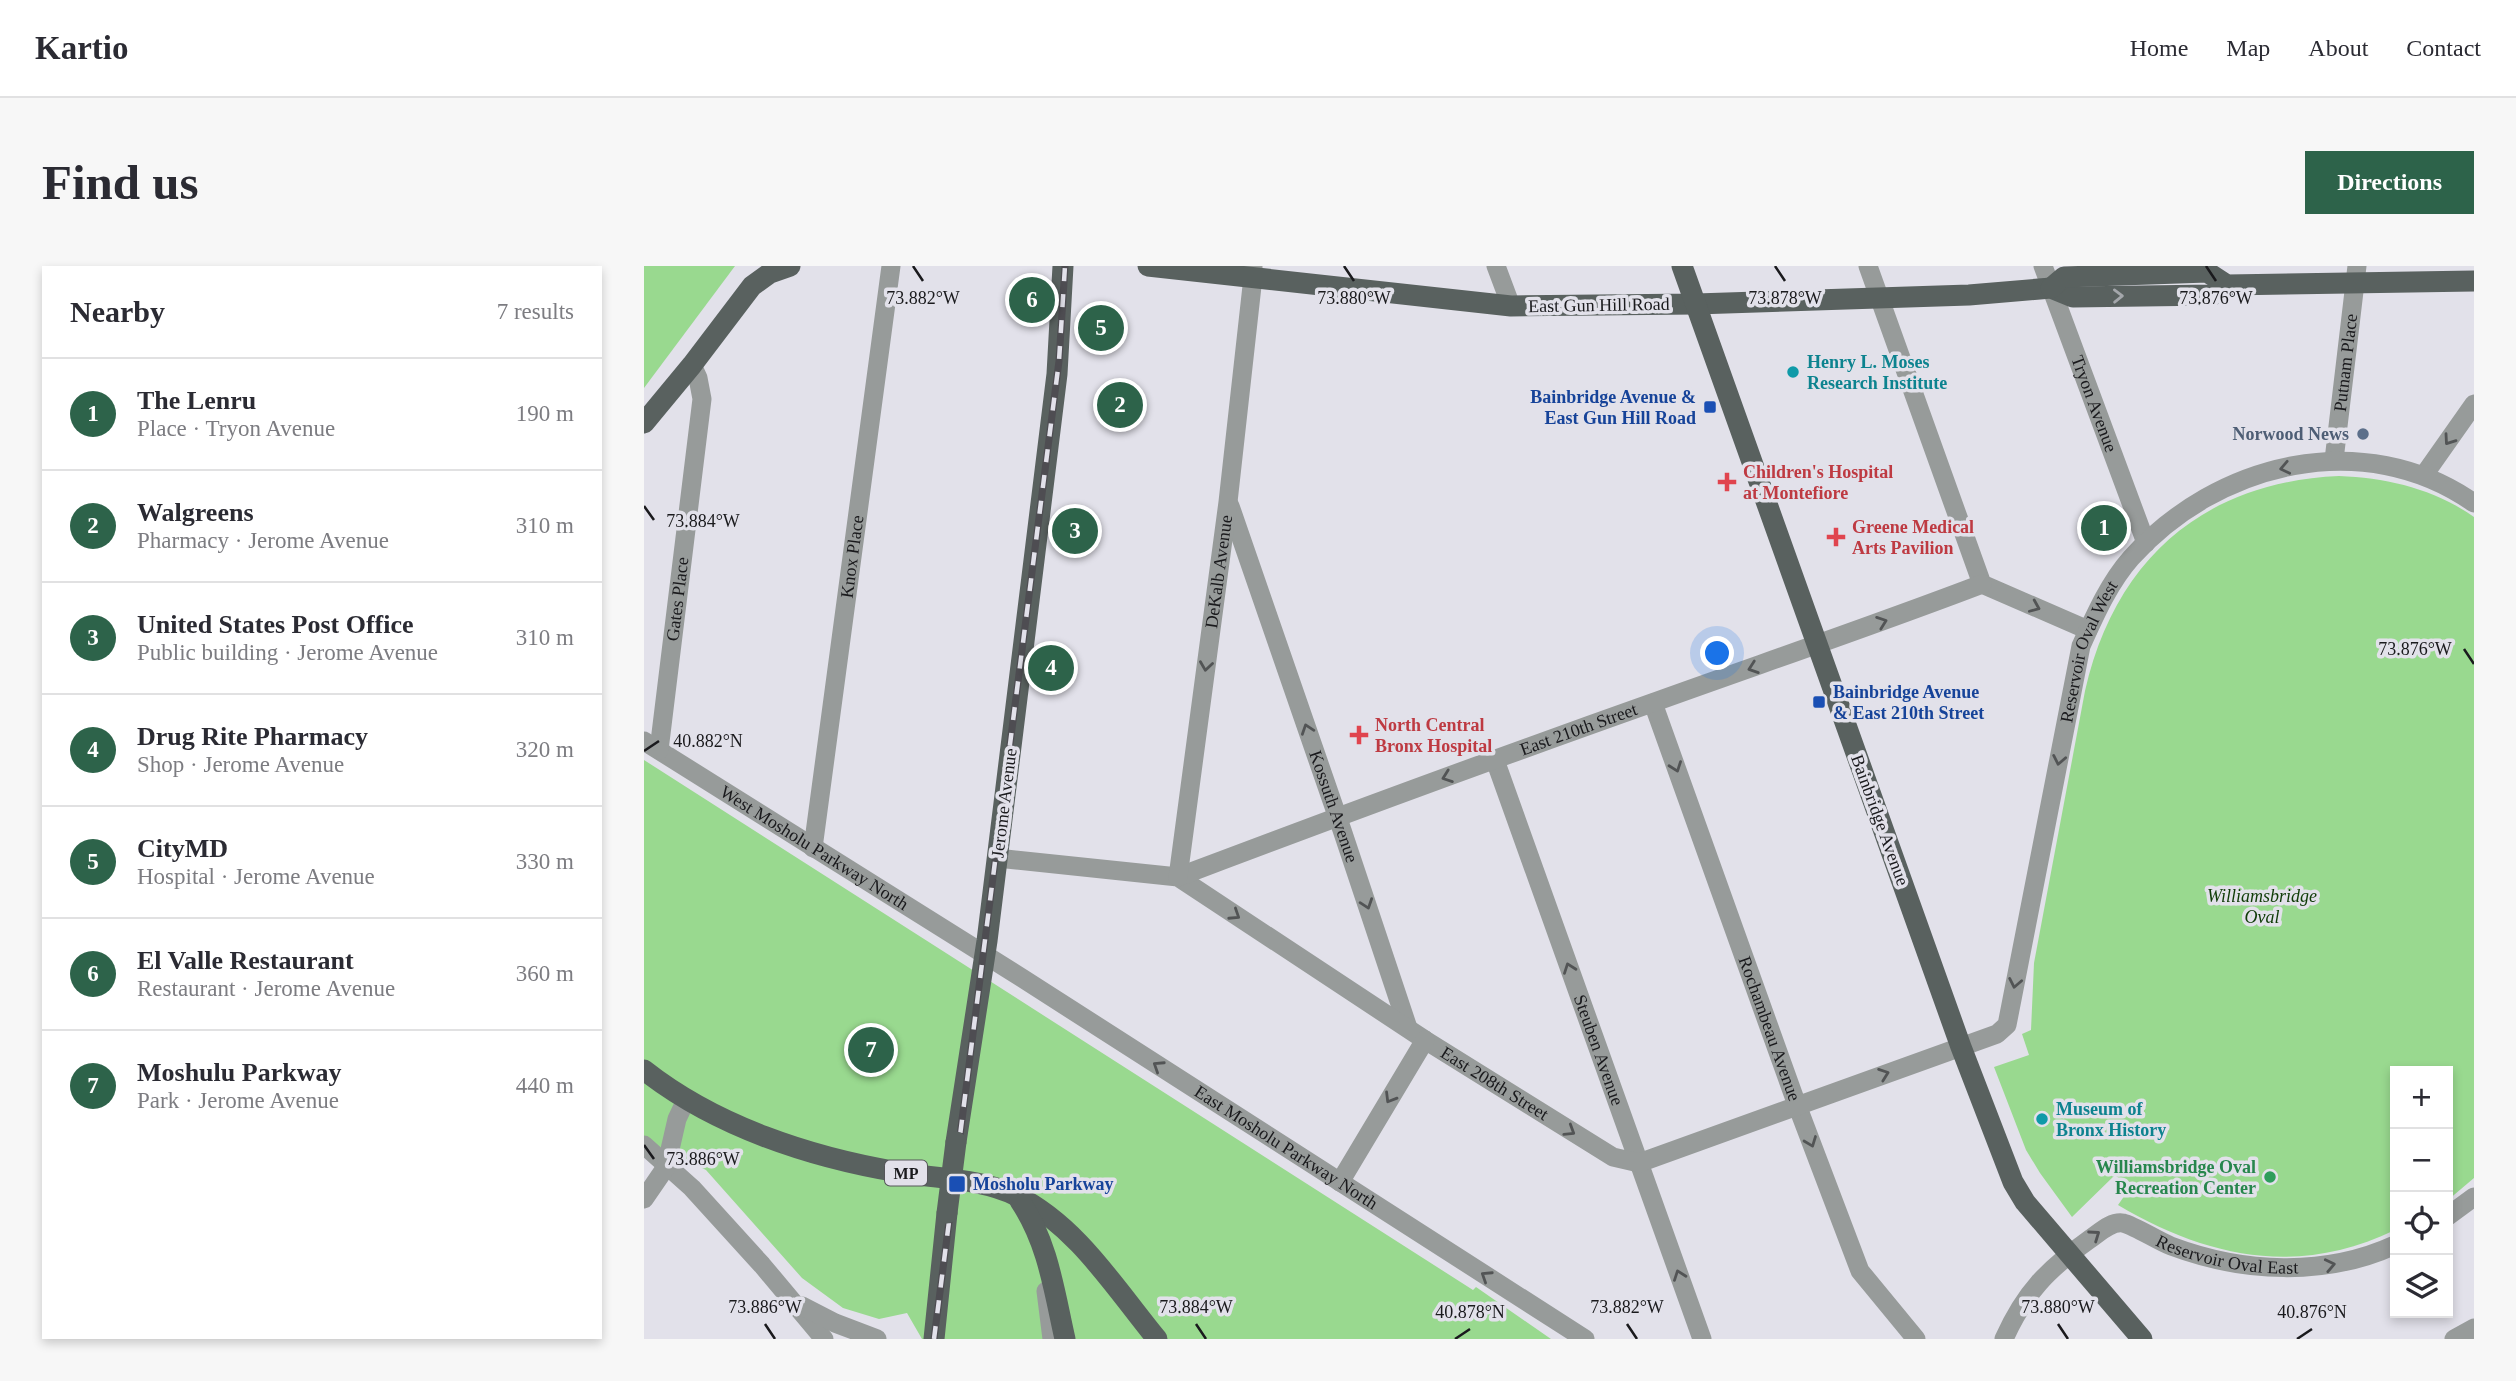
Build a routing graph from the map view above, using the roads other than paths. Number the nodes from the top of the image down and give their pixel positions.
1 (790, 266) edge
2 (891, 266) edge
3 (1063, 266) edge
4 (1148, 266) edge
5 (1496, 266) edge
6 (1682, 266) edge
7 (1868, 266) edge
8 (2043, 266) edge
9 (1253, 272) edge
10 (2223, 275) edge
11 (2356, 275) edge
12 (2474, 281) edge
13 (2051, 288) junction
14 (1880, 298) junction
15 (1696, 304) junction
16 (1511, 306) junction
17 (692, 365) junction
18 (2474, 404) edge
19 (644, 423) edge
20 (2334, 460) junction
21 (2424, 475) junction
22 (1228, 502) junction
23 (2474, 503) edge
24 (2146, 543) junction
25 (1219, 568) junction
26 (1982, 584) junction
27 (1257, 586) junction
28 (2088, 630) junction
29 (1818, 646) junction
30 (1653, 702) junction
31 (652, 746) edge
32 (1495, 760) junction
33 (1337, 817) junction
34 (813, 848) junction
35 (997, 858) junction
36 (1178, 877) junction
37 (985, 957) junction
38 (1408, 1028) junction
39 (1425, 1040) junction
40 (1961, 1047) junction
41 (644, 1070) edge
42 (686, 1100) junction
43 (1797, 1105) junction
44 (644, 1145) edge
45 (1639, 1163) junction
46 (666, 1167) junction
47 (1340, 1182) junction
48 (1017, 1196) junction
49 (2474, 1196) edge
50 (644, 1199) edge
51 (2453, 1212) edge
52 (2390, 1247) edge
53 (1044, 1248) junction
54 (2070, 1253) junction
55 (794, 1302) junction
56 (2474, 1328) edge
57 (1155, 1338) edge
58 (824, 1339) edge
59 (877, 1339) edge
60 (934, 1339) edge
61 (1052, 1339) edge
62 (1065, 1339) edge
63 (1585, 1339) edge
64 (1702, 1339) edge
65 (1916, 1339) edge
66 (2004, 1339) edge
67 (2142, 1339) edge
68 (2454, 1339) edge

1 - 17 main road
2 - 34 street, Knox Place
3 - 35 main road, Jerome Avenue
4 - 9 main road, East Gun Hill Road
5 - 16 street
6 - 15 main road, Bainbridge Avenue
7 - 14 street
8 - 13 street, Tryon Avenue
9 - 16 main road, East Gun Hill Road
9 - 22 street, DeKalb Avenue
10 - 11 main road, East Gun Hill Road
10 - 13 main road, East Gun Hill Road
11 - 12 main road, East Gun Hill Road
11 - 20 street, Putnam Place
13 - 14 main road, East Gun Hill Road
13 - 24 street, Tryon Avenue
14 - 15 main road, East Gun Hill Road
14 - 26 street
15 - 16 main road, East Gun Hill Road
15 - 29 main road, Bainbridge Avenue
17 - 19 main road
17 - 31 street, Gates Place
18 -> 21 street
20 - 21 street, Reservoir Oval West
20 -> 24 street, Reservoir Oval West
21 - 23 street
22 - 25 street, DeKalb Avenue
22 - 27 street, Kossuth Avenue
24 - 28 street, Reservoir Oval West
25 - 27 street
25 -> 36 street, DeKalb Avenue
26 -> 28 street
29 -> 26 street, East 210th Street
33 -> 27 street, Kossuth Avenue
28 -> 40 street, Reservoir Oval West
29 -> 30 street, East 210th Street
29 - 40 main road, Bainbridge Avenue
30 - 32 street, East 210th Street
30 -> 43 street, Rochambeau Avenue
31 - 34 street, West Mosholu Parkway North
32 -> 33 street, East 210th Street
45 -> 32 street, Steuben Avenue
33 - 36 street, East 210th Street
33 -> 38 street, Kossuth Avenue
34 - 37 street, West Mosholu Parkway North
35 - 36 street, East 208th Street
35 - 37 main road, Jerome Avenue
36 -> 38 street, East 208th Street
47 -> 37 street, East Mosholu Parkway North
37 - 60 main road, Jerome Avenue, bridge
38 - 39 street, East 208th Street
39 -> 45 street, East 208th Street
39 -> 47 street
43 -> 40 street
40 - 54 main road, Bainbridge Avenue
41 - 42 main road, MP
42 - 46 street
42 - 48 main road, MP
43 - 45 street
43 -> 65 street, Rochambeau Avenue
44 - 46 street
64 -> 45 street, Steuben Avenue
46 - 50 street
46 - 55 street
63 -> 47 street, East Mosholu Parkway North
48 - 53 main road
48 - 57 main road, MP
49 - 51 street
54 -> 52 street, Reservoir Oval East
53 - 61 street
53 - 62 main road
54 - 66 street
54 - 67 main road, Bainbridge Avenue
55 - 58 street
55 - 59 street
56 - 68 street

